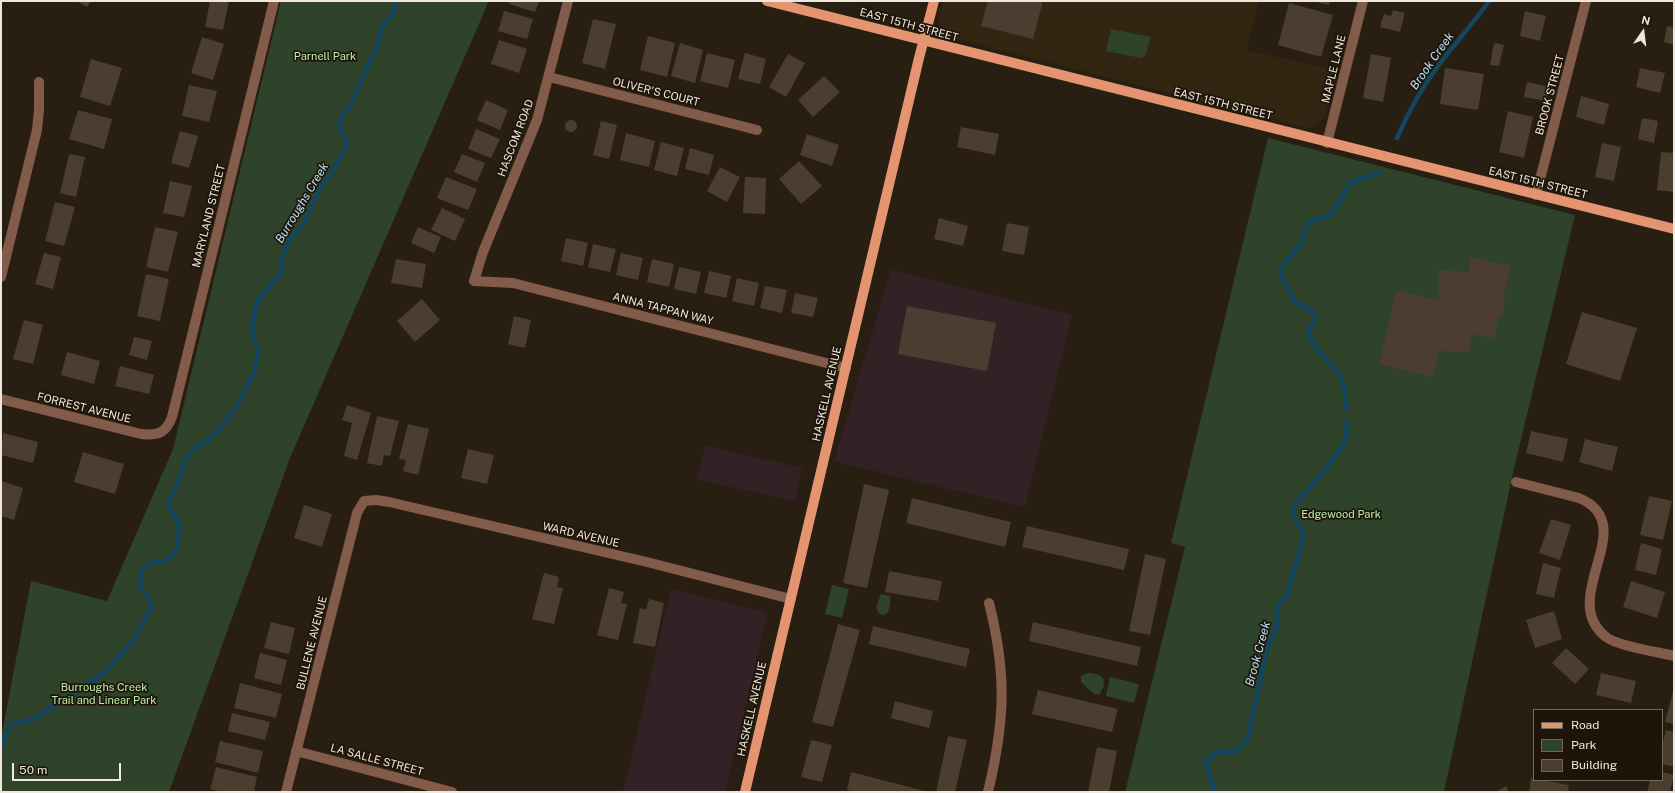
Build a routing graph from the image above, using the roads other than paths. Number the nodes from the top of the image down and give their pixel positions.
1 (274, 1) edge
2 (568, 1) edge
3 (767, 1) edge
4 (934, 1) edge
5 (1363, 1) edge
6 (1586, 1) edge
7 (923, 41) junction
8 (549, 77) junction
9 (39, 82) dead end
10 (757, 130) dead end
11 (1327, 143) junction
12 (1536, 195) junction
13 (1674, 229) edge
14 (1, 277) edge
15 (474, 281) joint
16 (846, 368) junction
17 (1, 399) edge
18 (161, 432) joint
19 (1516, 482) dead end
20 (364, 501) joint
21 (791, 599) junction
22 (989, 603) dead end
23 (1674, 656) edge
24 (296, 751) junction
25 (286, 792) edge
26 (452, 792) edge
27 (745, 792) edge
28 (988, 792) edge

1 - 18 street, MARYLAND STREET
2 - 8 street, HASCOM ROAD
3 - 7 main road, EAST 15TH STREET
4 - 7 main road, HASKELL AVENUE
5 - 11 street, MAPLE LANE
6 - 12 street, BROOK STREET
7 - 11 main road, EAST 15TH STREET
7 - 16 main road, HASKELL AVENUE
8 - 10 street, OLIVER'S COURT
8 - 15 street, HASCOM ROAD
9 - 14 street
11 - 12 main road, EAST 15TH STREET
12 - 13 main road, EAST 15TH STREET
15 - 16 street, ANNA TAPPAN WAY
16 - 21 main road, HASKELL AVENUE
17 - 18 street, FORREST AVENUE
19 - 23 street
20 - 21 street, WARD AVENUE
20 - 24 street, BULLENE AVENUE
21 - 27 main road, HASKELL AVENUE
22 - 28 street
24 - 25 street, BULLENE AVENUE
24 - 26 street, LA SALLE STREET

